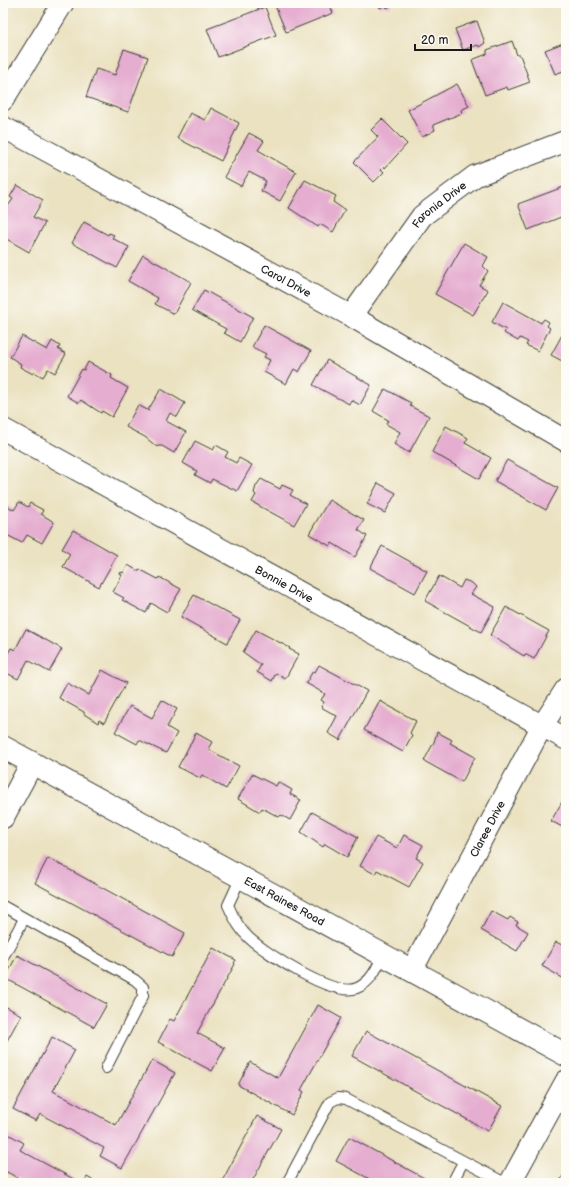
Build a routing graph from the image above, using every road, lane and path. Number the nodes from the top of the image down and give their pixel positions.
1 (63, 3) edge
2 (3, 100) edge
3 (3, 128) edge
4 (566, 141) edge
5 (351, 316) junction
6 (3, 429) edge
7 (566, 441) edge
8 (566, 689) edge
9 (542, 726) junction
10 (566, 739) edge
11 (3, 747) edge
12 (32, 763) junction
13 (3, 817) edge
14 (241, 877) junction
15 (3, 906) edge
16 (24, 919) junction
17 (383, 955) junction
18 (3, 957) edge
19 (412, 970) junction
20 (566, 1055) edge
21 (106, 1068) dead end
22 (566, 1081) edge
23 (463, 1162) junction
24 (287, 1183) edge
25 (452, 1183) edge
26 (505, 1183) edge
27 (510, 1183) edge

1 - 2 street
3 - 5 street, Carol Drive
4 - 5 street, Faronia Drive
5 - 7 street, Carol Drive
6 - 9 street, Bonnie Drive
8 - 9 street, Claree Drive
9 - 10 street, Bonnie Drive
9 - 19 street, Claree Drive
11 - 12 main road, East Raines Road
12 - 13 main road
12 - 14 main road, East Raines Road
14 - 17 main road, East Raines Road
14 - 17 lane
15 - 16 lane
16 - 18 lane
16 - 21 lane
17 - 19 main road, East Raines Road
19 - 20 main road, East Raines Road
22 - 27 street
23 - 24 lane
23 - 25 lane
23 - 26 lane

